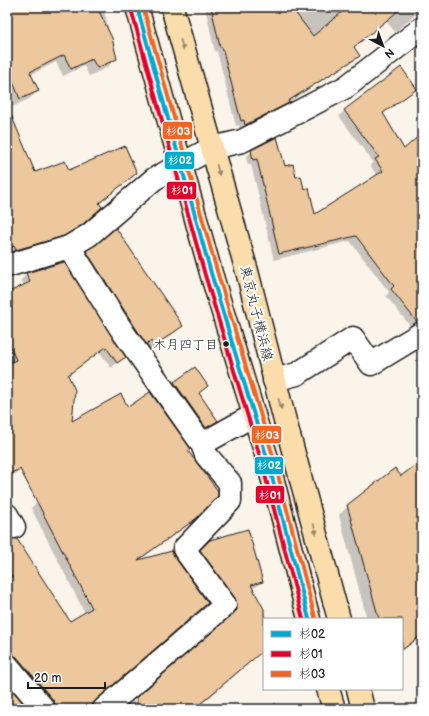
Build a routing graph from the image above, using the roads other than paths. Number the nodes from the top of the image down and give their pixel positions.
1 (137, 7) edge
2 (172, 7) edge
3 (422, 28) edge
4 (212, 148) junction
5 (181, 164) junction
6 (69, 247) junction
7 (7, 266) edge
8 (422, 334) edge
9 (274, 380) junction
10 (254, 415) junction
11 (202, 444) junction
12 (309, 618) edge
13 (339, 618) edge
14 (7, 665) edge
15 (328, 690) edge
16 (358, 690) edge
17 (111, 707) edge
18 (44, 709) edge
19 (334, 709) edge
20 (363, 709) edge

1 - 5 main road
2 -> 4 main road, 東京丸子横浜線
3 - 4 street
4 - 5 street
4 -> 9 main road, 東京丸子横浜線
5 - 6 street
5 - 10 main road
6 - 7 street
6 - 11 street
8 - 9 street
9 -> 13 main road, 東京丸子横浜線
10 - 11 street
10 - 12 main road
11 - 17 street
14 - 18 street
15 - 19 main road
16 - 20 main road

